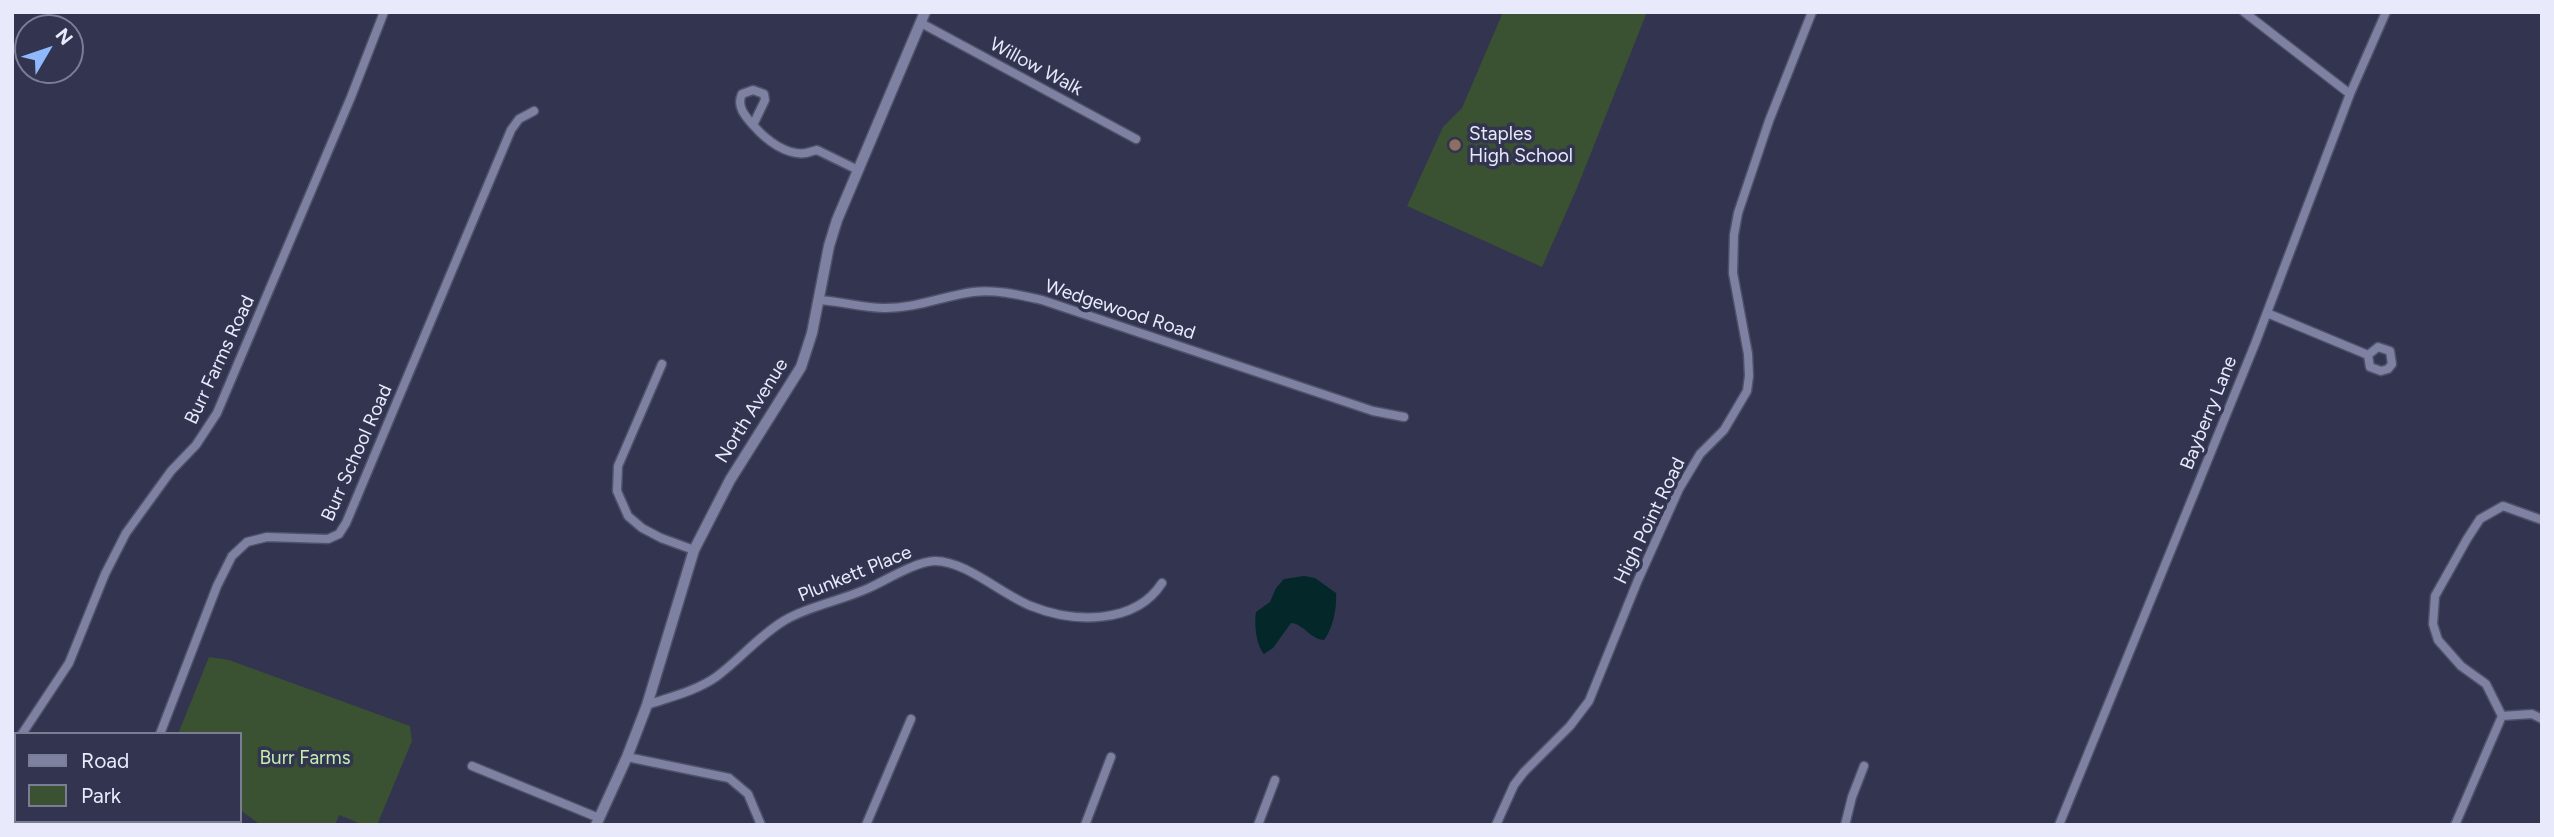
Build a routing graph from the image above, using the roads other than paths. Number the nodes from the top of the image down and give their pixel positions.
1 (384, 12) edge
2 (925, 12) edge
3 (1812, 12) edge
4 (2244, 12) edge
5 (2386, 12) edge
6 (921, 23) junction
7 (2350, 94) junction
8 (534, 110) dead end
9 (753, 125) dead end
10 (1136, 139) dead end
11 (858, 170) junction
12 (819, 300) junction
13 (2267, 313) junction
14 (2368, 355) dead end
15 (662, 364) dead end
16 (1404, 416) dead end
17 (2542, 520) edge
18 (694, 550) junction
19 (1162, 583) dead end
20 (647, 705) junction
21 (2502, 716) junction
22 (911, 719) dead end
23 (2542, 719) edge
24 (23, 732) edge
25 (161, 732) edge
26 (627, 757) junction
27 (1111, 757) dead end
28 (472, 766) dead end
29 (1864, 766) dead end
30 (1275, 780) dead end
31 (598, 822) edge
32 (761, 825) edge
33 (866, 825) edge
34 (1085, 825) edge
35 (1258, 825) edge
36 (1496, 825) edge
37 (1845, 825) edge
38 (2059, 825) edge
39 (2455, 825) edge

1 - 24 street, Burr Farms Road
2 - 6 street, North Avenue
3 - 36 street, High Point Road
4 - 7 street
5 - 7 street, Bayberry Lane
6 - 10 street, Willow Walk
6 - 11 street, North Avenue
7 - 13 street, Bayberry Lane
8 - 25 street, Burr School Road
9 - 11 street
11 - 12 street, North Avenue
12 - 16 street, Wedgewood Road
12 - 18 street, North Avenue
13 - 14 street
13 - 38 street, Bayberry Lane
15 - 18 street
17 - 21 street
18 - 20 street, North Avenue
19 - 20 street, Plunkett Place
20 - 26 street, North Avenue
21 - 23 street
21 - 39 street
22 - 33 street
26 - 31 street, North Avenue
26 - 32 street
27 - 34 street
28 - 31 street
29 - 37 street
30 - 35 street

